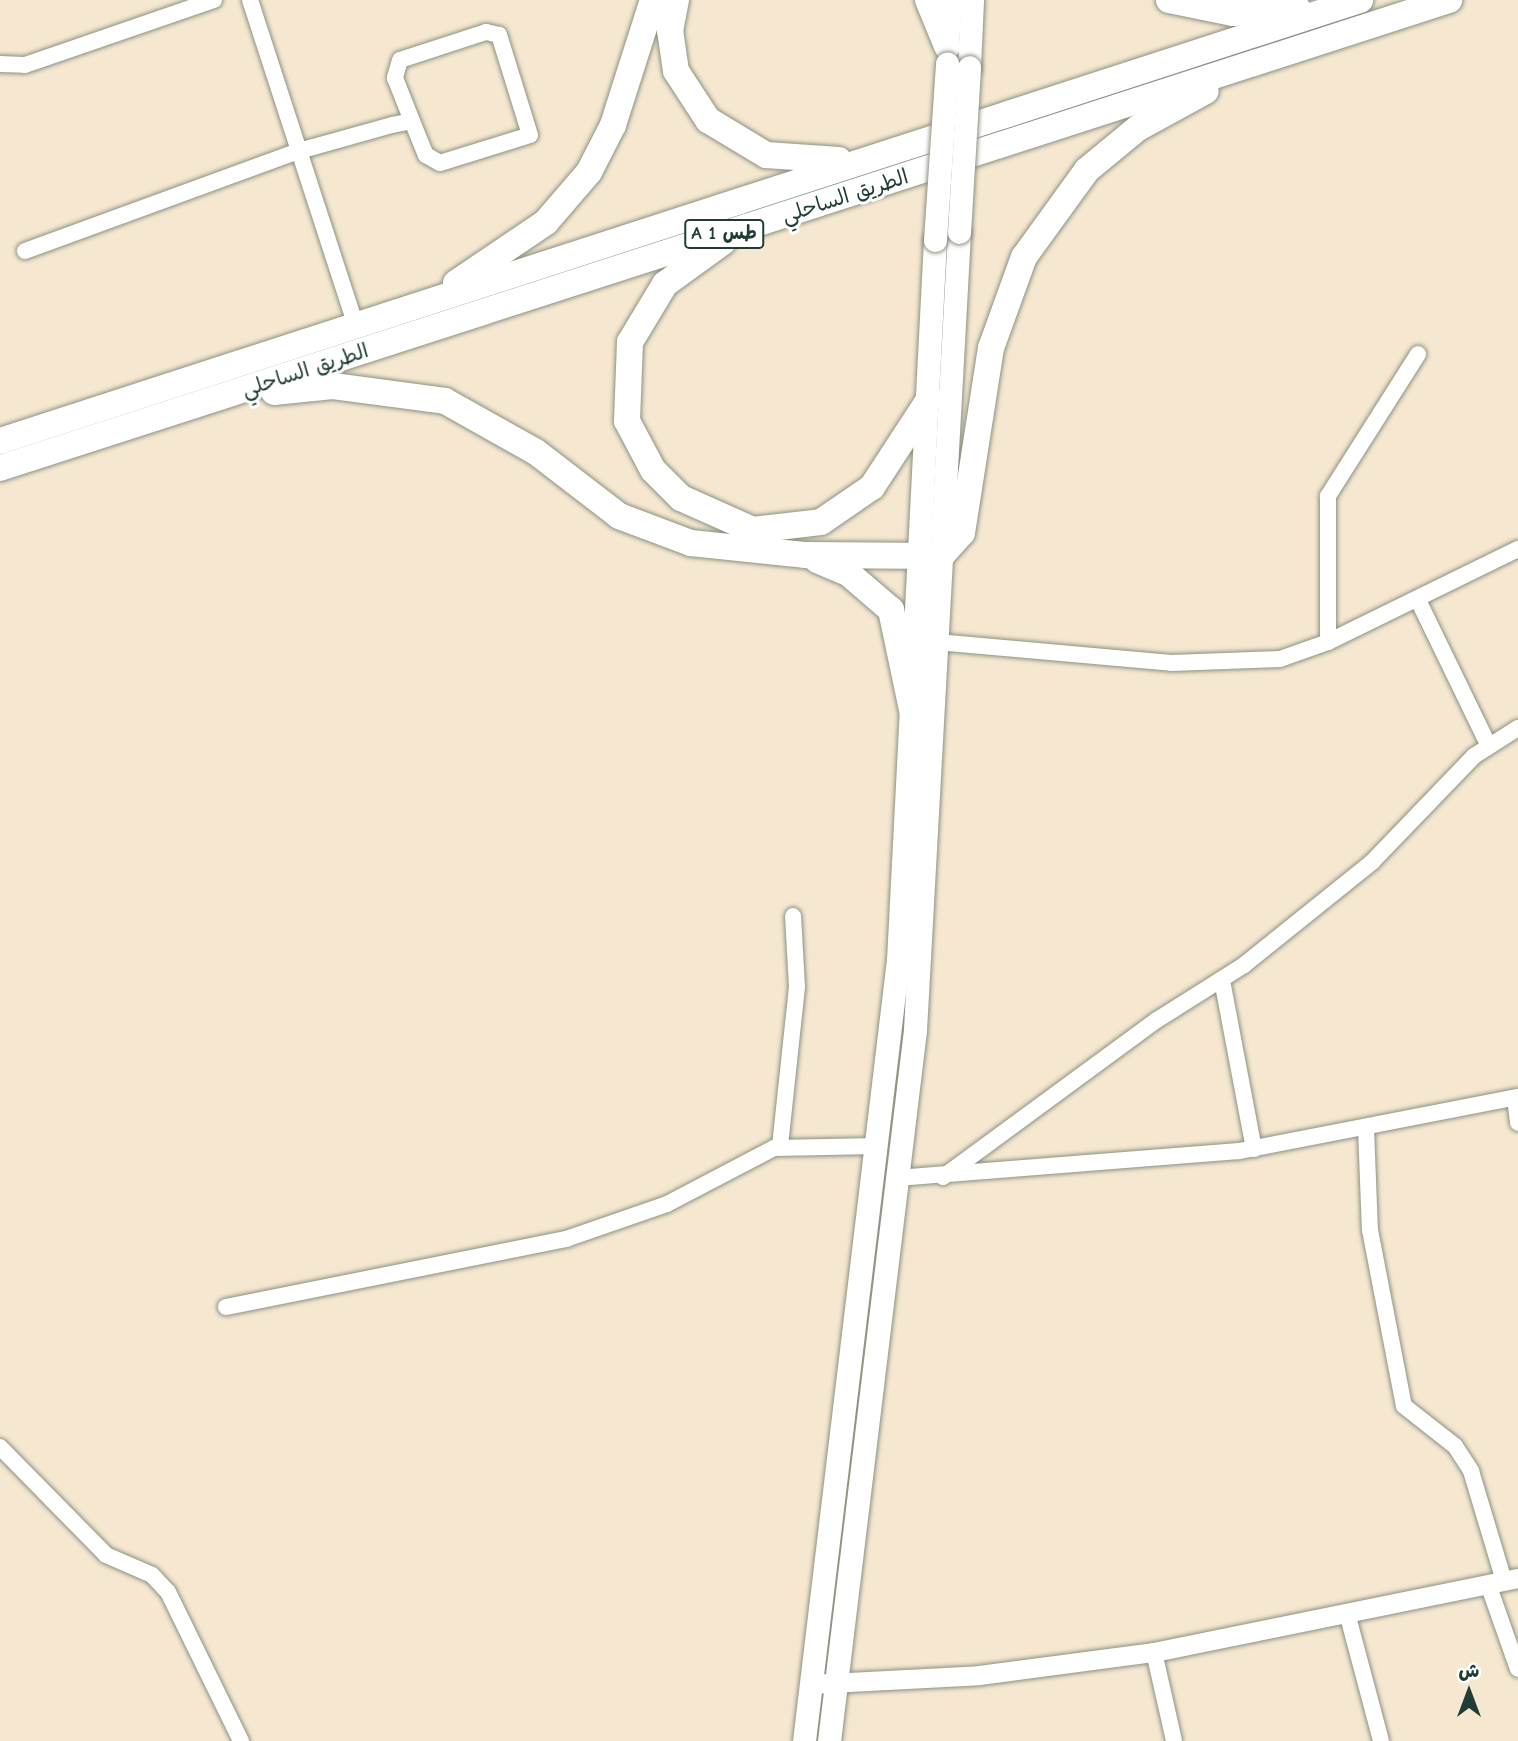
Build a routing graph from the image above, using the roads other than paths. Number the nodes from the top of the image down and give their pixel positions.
1 (214, 0) edge
2 (250, 0) edge
3 (653, 0) edge
4 (676, 0) edge
5 (928, 0) edge
6 (950, 0) edge
7 (972, 0) edge
8 (1169, 0) edge
9 (1449, 0) edge
10 (1345, 2) edge
11 (947, 54) junction
12 (1264, 61) junction
13 (0, 64) edge
14 (412, 121) junction
15 (299, 151) junction
16 (900, 152) junction
17 (736, 230) junction
18 (25, 251) dead end
19 (421, 305) junction
20 (355, 324) junction
21 (1418, 354) dead end
22 (233, 394) junction
23 (930, 398) junction
24 (0, 441) edge
25 (0, 468) edge
26 (1518, 549) edge
27 (806, 555) junction
28 (930, 556) junction
29 (1418, 600) junction
30 (937, 642) junction
31 (1328, 642) junction
32 (912, 710) junction
33 (1518, 728) edge
34 (1489, 746) junction
35 (793, 916) dead end
36 (1222, 981) junction
37 (1517, 1097) edge
38 (1518, 1123) edge
39 (1366, 1128) junction
40 (780, 1146) junction
41 (878, 1146) junction
42 (1254, 1149) junction
43 (943, 1177) junction
44 (897, 1178) junction
45 (226, 1307) dead end
46 (0, 1447) edge
47 (1503, 1581) edge
48 (1347, 1613) junction
49 (1154, 1652) junction
50 (1518, 1669) edge
51 (810, 1684) junction
52 (835, 1686) junction
53 (242, 1741) edge
54 (804, 1741) edge
55 (829, 1741) edge
56 (1174, 1741) edge
57 (1381, 1741) edge

1 - 13 street
2 - 15 street
3 - 19 highway
4 - 16 highway
5 - 11 highway
6 - 11 main road
7 - 28 main road, bridge
8 - 10 highway
9 - 12 highway, الطريق الساحلي / A 1 طس
10 - 16 highway, الطريق الساحلي / A 1 طس
11 - 23 main road, bridge
12 - 17 highway, الطريق الساحلي / A 1 طس
12 - 28 highway
14 - 14 street
14 - 15 street
15 - 18 street
15 - 20 street
16 - 19 highway, الطريق الساحلي / A 1 طس
17 - 22 highway, الطريق الساحلي / A 1 طس
17 - 23 highway
19 - 20 highway, الطريق الساحلي / A 1 طس
20 - 24 highway, الطريق الساحلي / A 1 طس
21 - 31 street
22 - 25 highway, الطريق الساحلي / A 1 طس
22 - 27 highway
23 - 28 main road
26 - 29 street
27 - 28 highway
27 - 32 highway
28 - 30 main road
28 - 32 main road
29 - 31 street
29 - 34 street
30 - 31 street
30 - 44 main road
32 - 41 main road
33 - 34 street
34 - 36 street
35 - 40 street
36 - 42 street
36 - 43 street
37 - 38 street
37 - 39 street
39 - 42 street
39 - 47 street
40 - 41 street
40 - 45 street
41 - 51 main road
42 - 43 street
43 - 44 street
44 - 52 main road
46 - 53 street
47 - 48 street
47 - 50 street
48 - 49 street
48 - 57 street
49 - 52 street
49 - 56 street
51 - 52 street
51 - 54 main road
52 - 55 main road

